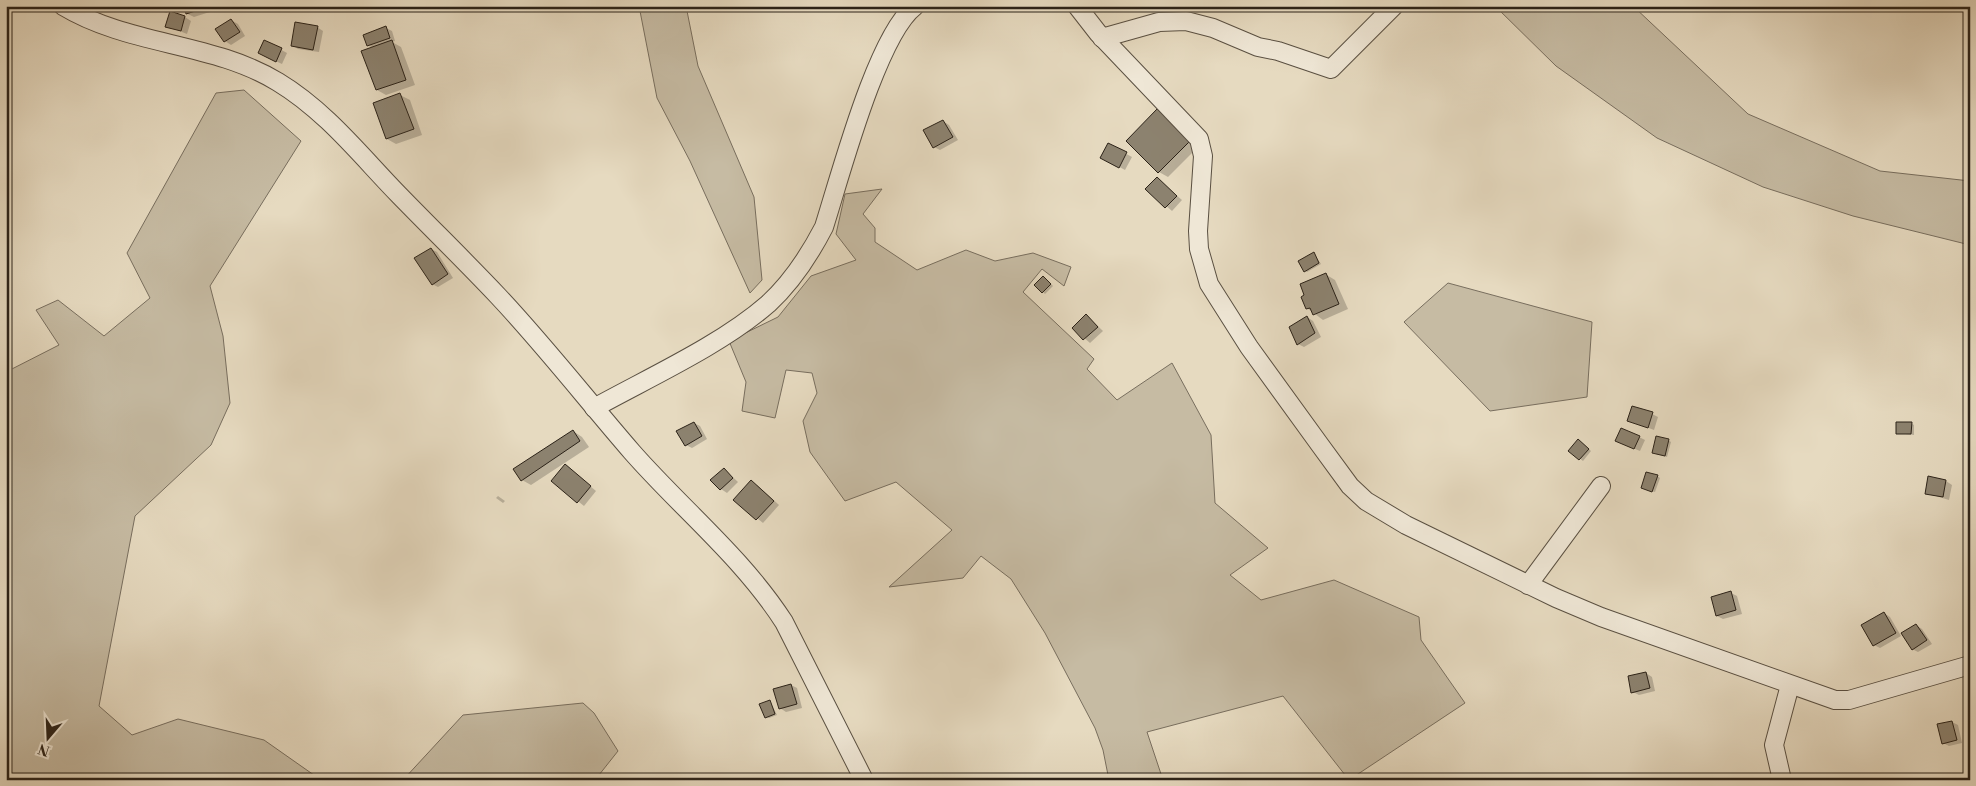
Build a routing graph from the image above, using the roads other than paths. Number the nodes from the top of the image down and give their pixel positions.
1 (63, 6) edge
2 (914, 6) edge
3 (1077, 6) edge
4 (1394, 6) edge
5 (1102, 38) junction
6 (594, 408) junction
7 (1600, 486) dead end
8 (1528, 585) junction
9 (1970, 665) edge
10 (1790, 685) junction
11 (864, 780) edge
12 (1782, 780) edge

1 - 6 street
2 - 6 street
3 - 5 street
4 - 5 street
5 - 8 street
6 - 11 street
7 - 8 street
8 - 10 street
9 - 10 street
10 - 12 street

